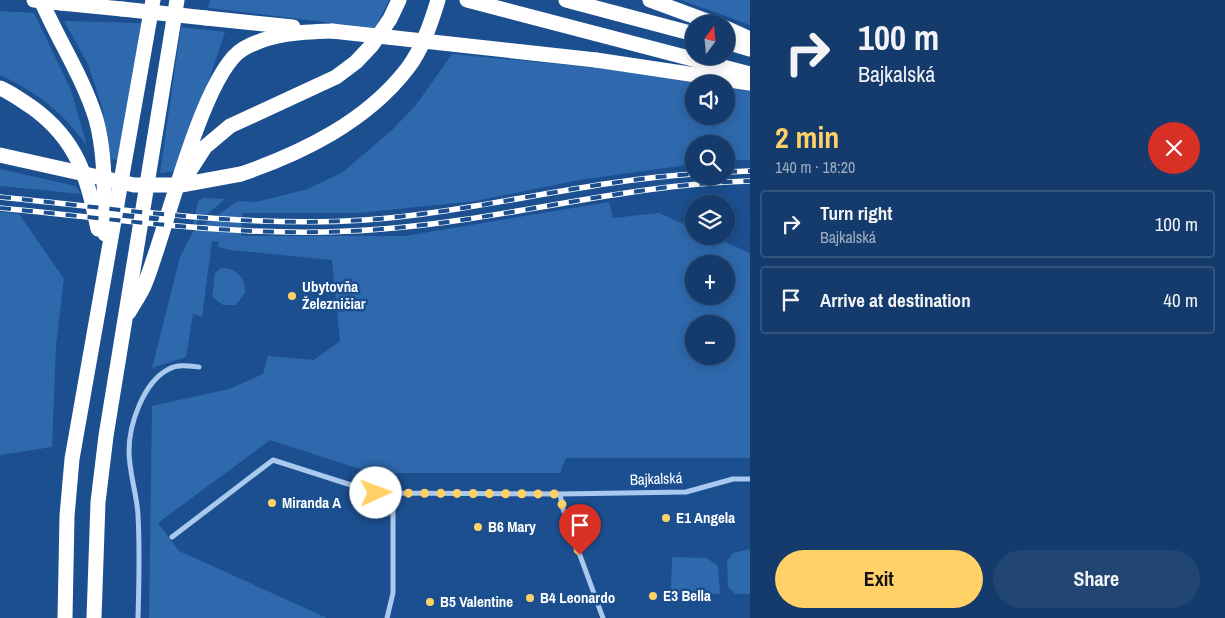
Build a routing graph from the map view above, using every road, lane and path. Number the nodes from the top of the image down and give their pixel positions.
1 (34, 0) edge
2 (41, 0) edge
3 (153, 0) edge
4 (176, 0) edge
5 (399, 0) edge
6 (438, 0) edge
7 (467, 0) edge
8 (566, 0) edge
9 (650, 0) edge
10 (691, 15) edge
11 (332, 31) junction
12 (685, 32) edge
13 (735, 32) edge
14 (750, 39) edge
15 (735, 45) edge
16 (750, 49) edge
17 (750, 74) edge
18 (750, 83) edge
19 (0, 88) edge
20 (0, 156) edge
21 (177, 190) junction
22 (106, 266) junction
23 (123, 321) junction
24 (199, 367) dead end
25 (750, 479) edge
26 (393, 492) junction
27 (560, 494) junction
28 (172, 536) dead end
29 (65, 618) edge
30 (94, 618) edge
31 (138, 618) edge
32 (387, 618) edge
33 (603, 618) edge

1 - 11 highway, bridge
2 - 22 highway
3 - 22 highway
4 - 23 highway
5 - 21 highway
6 - 20 highway, bridge
7 - 17 highway
8 - 12 highway
9 - 10 highway
11 - 18 highway, bridge
11 - 21 highway
13 - 14 highway
15 - 16 highway
19 - 22 highway
21 - 23 highway
22 - 29 highway
23 - 30 highway
24 - 31 street
25 - 27 street, Bajkalská
26 - 27 street, Bajkalská
26 - 28 street, Bajkalská
26 - 32 street
27 - 33 street

